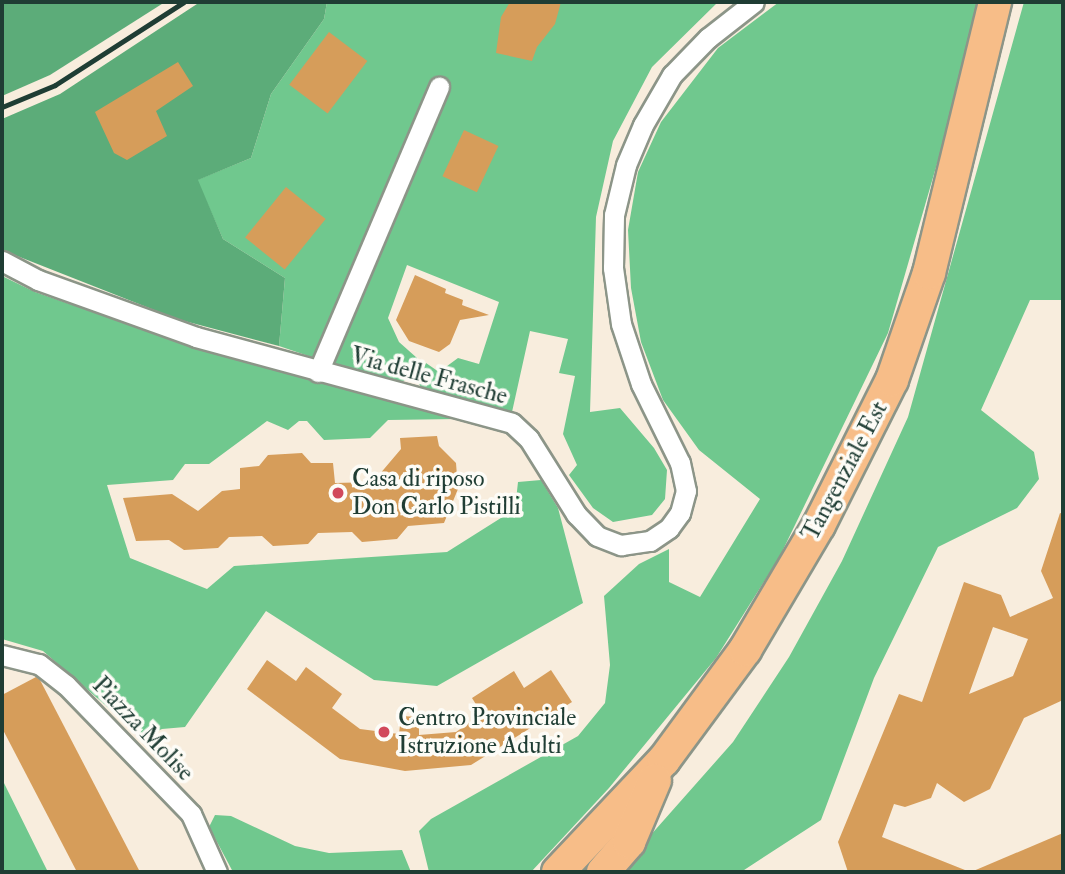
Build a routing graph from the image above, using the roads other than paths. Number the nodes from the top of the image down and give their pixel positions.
1 (754, 2) edge
2 (995, 2) edge
3 (439, 88) dead end
4 (2, 261) edge
5 (318, 372) junction
6 (2, 655) edge
7 (664, 760) junction
8 (217, 872) edge
9 (558, 872) edge
10 (603, 872) edge

1 - 5 street, Via delle Frasche
2 - 7 main road, Tangenziale Est
3 - 5 street, Via delle Frasche
4 - 5 street, Via delle Frasche
6 - 8 street, Piazza Molise
7 - 9 main road, Tangenziale Est
7 - 10 main road

